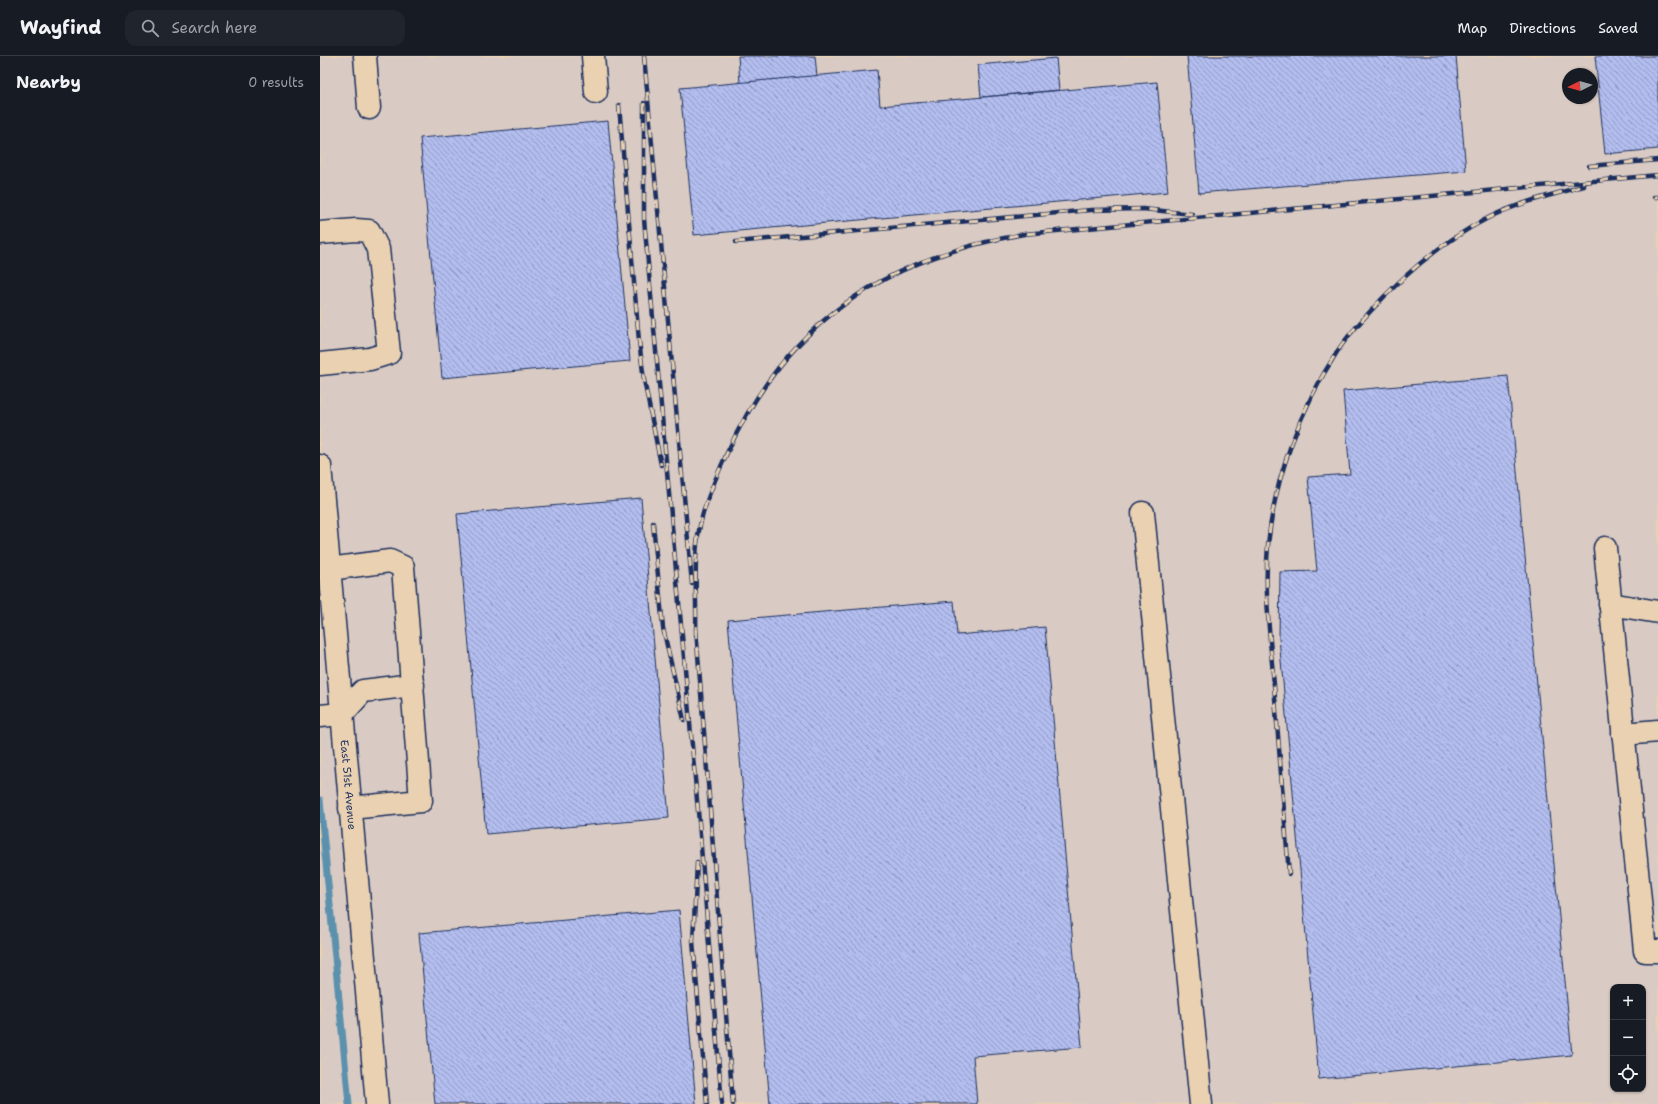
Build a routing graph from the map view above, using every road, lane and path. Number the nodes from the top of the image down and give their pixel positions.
1 (365, 56) edge
2 (593, 56) edge
3 (596, 92) dead end
4 (369, 108) dead end
5 (320, 233) edge
6 (320, 364) edge
7 (320, 466) edge
8 (1143, 513) dead end
9 (1605, 548) dead end
10 (329, 569) junction
11 (1610, 604) junction
12 (1658, 612) edge
13 (413, 685) junction
14 (342, 714) junction
15 (320, 716) edge
16 (1658, 731) edge
17 (1623, 734) junction
18 (350, 808) junction
19 (1658, 950) edge
20 (377, 1104) edge
21 (1201, 1104) edge

1 - 4 street
2 - 3 street
5 - 6 street
7 - 10 street, East 51st Avenue
8 - 21 street
9 - 11 street
10 - 13 street
10 - 14 street, East 51st Avenue
11 - 12 street
11 - 17 street
13 - 14 street
13 - 18 street
14 - 15 street
14 - 18 street, East 51st Avenue
16 - 17 street
17 - 19 street
18 - 20 street, East 51st Avenue

